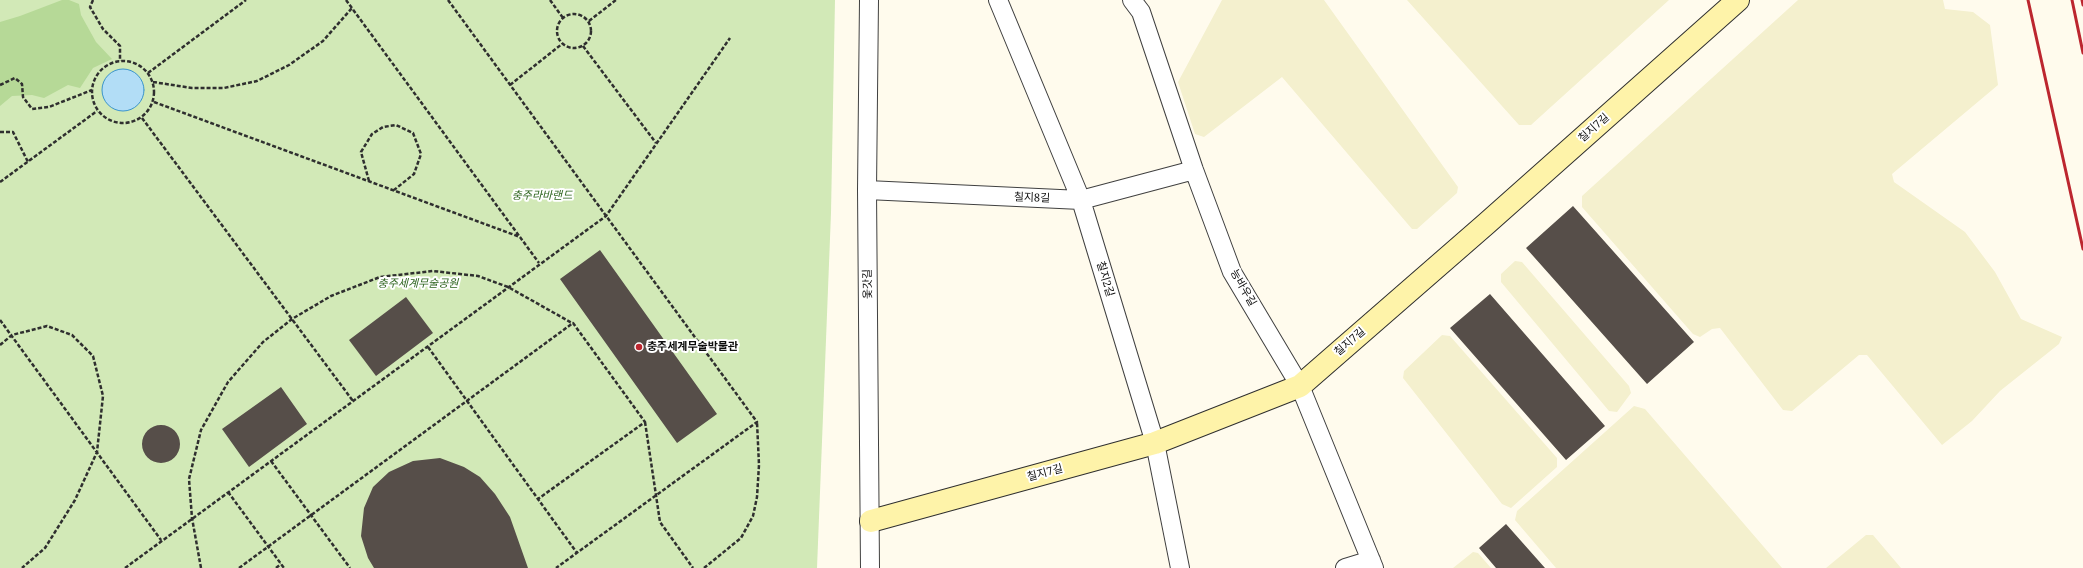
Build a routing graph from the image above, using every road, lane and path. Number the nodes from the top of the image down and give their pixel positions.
1 (93, 0) edge
2 (246, 0) edge
3 (346, 0) edge
4 (448, 0) edge
5 (550, 0) edge
6 (616, 0) edge
7 (869, 0) edge
8 (998, 0) edge
9 (1132, 0) edge
10 (1738, 0) edge
11 (352, 8) junction
12 (563, 18) junction
13 (589, 21) junction
14 (730, 38) dead end
15 (562, 44) junction
16 (583, 46) junction
17 (120, 61) junction
18 (148, 73) junction
19 (153, 82) junction
20 (0, 85) edge
21 (510, 85) junction
22 (92, 90) junction
23 (154, 102) junction
24 (97, 111) junction
25 (142, 118) junction
26 (0, 132) edge
27 (656, 143) junction
28 (28, 162) junction
29 (1194, 170) junction
30 (368, 181) junction
31 (0, 182) edge
32 (393, 190) junction
33 (867, 190) junction
34 (1081, 200) junction
35 (606, 216) junction
36 (520, 237) junction
37 (540, 263) junction
38 (508, 287) junction
39 (292, 319) junction
40 (0, 320) edge
41 (573, 323) junction
42 (12, 335) junction
43 (0, 345) edge
44 (428, 347) junction
45 (1300, 386) junction
46 (466, 400) junction
47 (353, 401) junction
48 (645, 422) junction
49 (756, 422) junction
50 (1155, 443) junction
51 (96, 452) junction
52 (271, 461) junction
53 (228, 492) junction
54 (656, 495) junction
55 (538, 499) junction
56 (310, 515) junction
57 (192, 518) junction
58 (871, 521) junction
59 (161, 540) junction
60 (267, 546) junction
61 (577, 552) junction
62 (281, 564) junction
63 (1372, 564) edge
64 (22, 568) edge
65 (125, 568) edge
66 (201, 568) edge
67 (239, 568) edge
68 (276, 568) edge
69 (284, 568) edge
70 (350, 568) edge
71 (556, 568) edge
72 (693, 568) edge
73 (704, 568) edge
74 (870, 568) edge
75 (1180, 568) edge
76 (1345, 568) edge

1 - 17 path
2 - 18 path
3 - 11 path
4 - 21 path
5 - 12 path
6 - 13 path
7 - 33 street, 옻갓길
8 - 34 street, 칠지2길
9 - 29 street, 능바우길
10 - 45 street, 칠지7길
11 - 19 path
11 - 36 path
12 - 13 path
12 - 15 path
13 - 16 path
14 - 27 path
15 - 16 path
15 - 21 path
16 - 27 path
17 - 18 path
17 - 22 path
18 - 19 path
19 - 23 path
20 - 22 path
21 - 35 path
22 - 24 path
23 - 25 path
23 - 30 path
24 - 25 path
24 - 28 path
25 - 39 path
26 - 28 path
27 - 35 path
28 - 31 path
29 - 34 street, 칠지8길
29 - 45 street, 능바우길
30 - 32 path
30 - 32 path
32 - 36 path
33 - 34 street, 칠지8길
33 - 58 street, 옻갓길
34 - 50 street, 칠지2길
35 - 37 path
35 - 49 path
36 - 37 path
37 - 38 path
38 - 39 path
38 - 41 path
38 - 44 path
39 - 47 path
39 - 57 path
40 - 42 path
41 - 46 path
41 - 48 path
42 - 43 path
42 - 51 path
42 - 51 path
44 - 46 path
44 - 47 path
45 - 50 street, 칠지7길
45 - 63 street, 능바우길
46 - 55 path
46 - 56 path
47 - 52 path
48 - 54 path
48 - 55 path
49 - 54 path
49 - 73 path
50 - 58 street, 칠지7길
50 - 75 street, 칠지2길
51 - 59 path
51 - 64 path
52 - 53 path
52 - 56 path
53 - 57 path
53 - 60 path
54 - 61 path
54 - 72 path
55 - 61 path
56 - 60 path
56 - 70 path
57 - 59 path
57 - 66 path
58 - 74 street, 옻갓길
59 - 65 path
60 - 62 path
60 - 67 path
61 - 71 path
62 - 68 path
62 - 69 path
63 - 76 street

